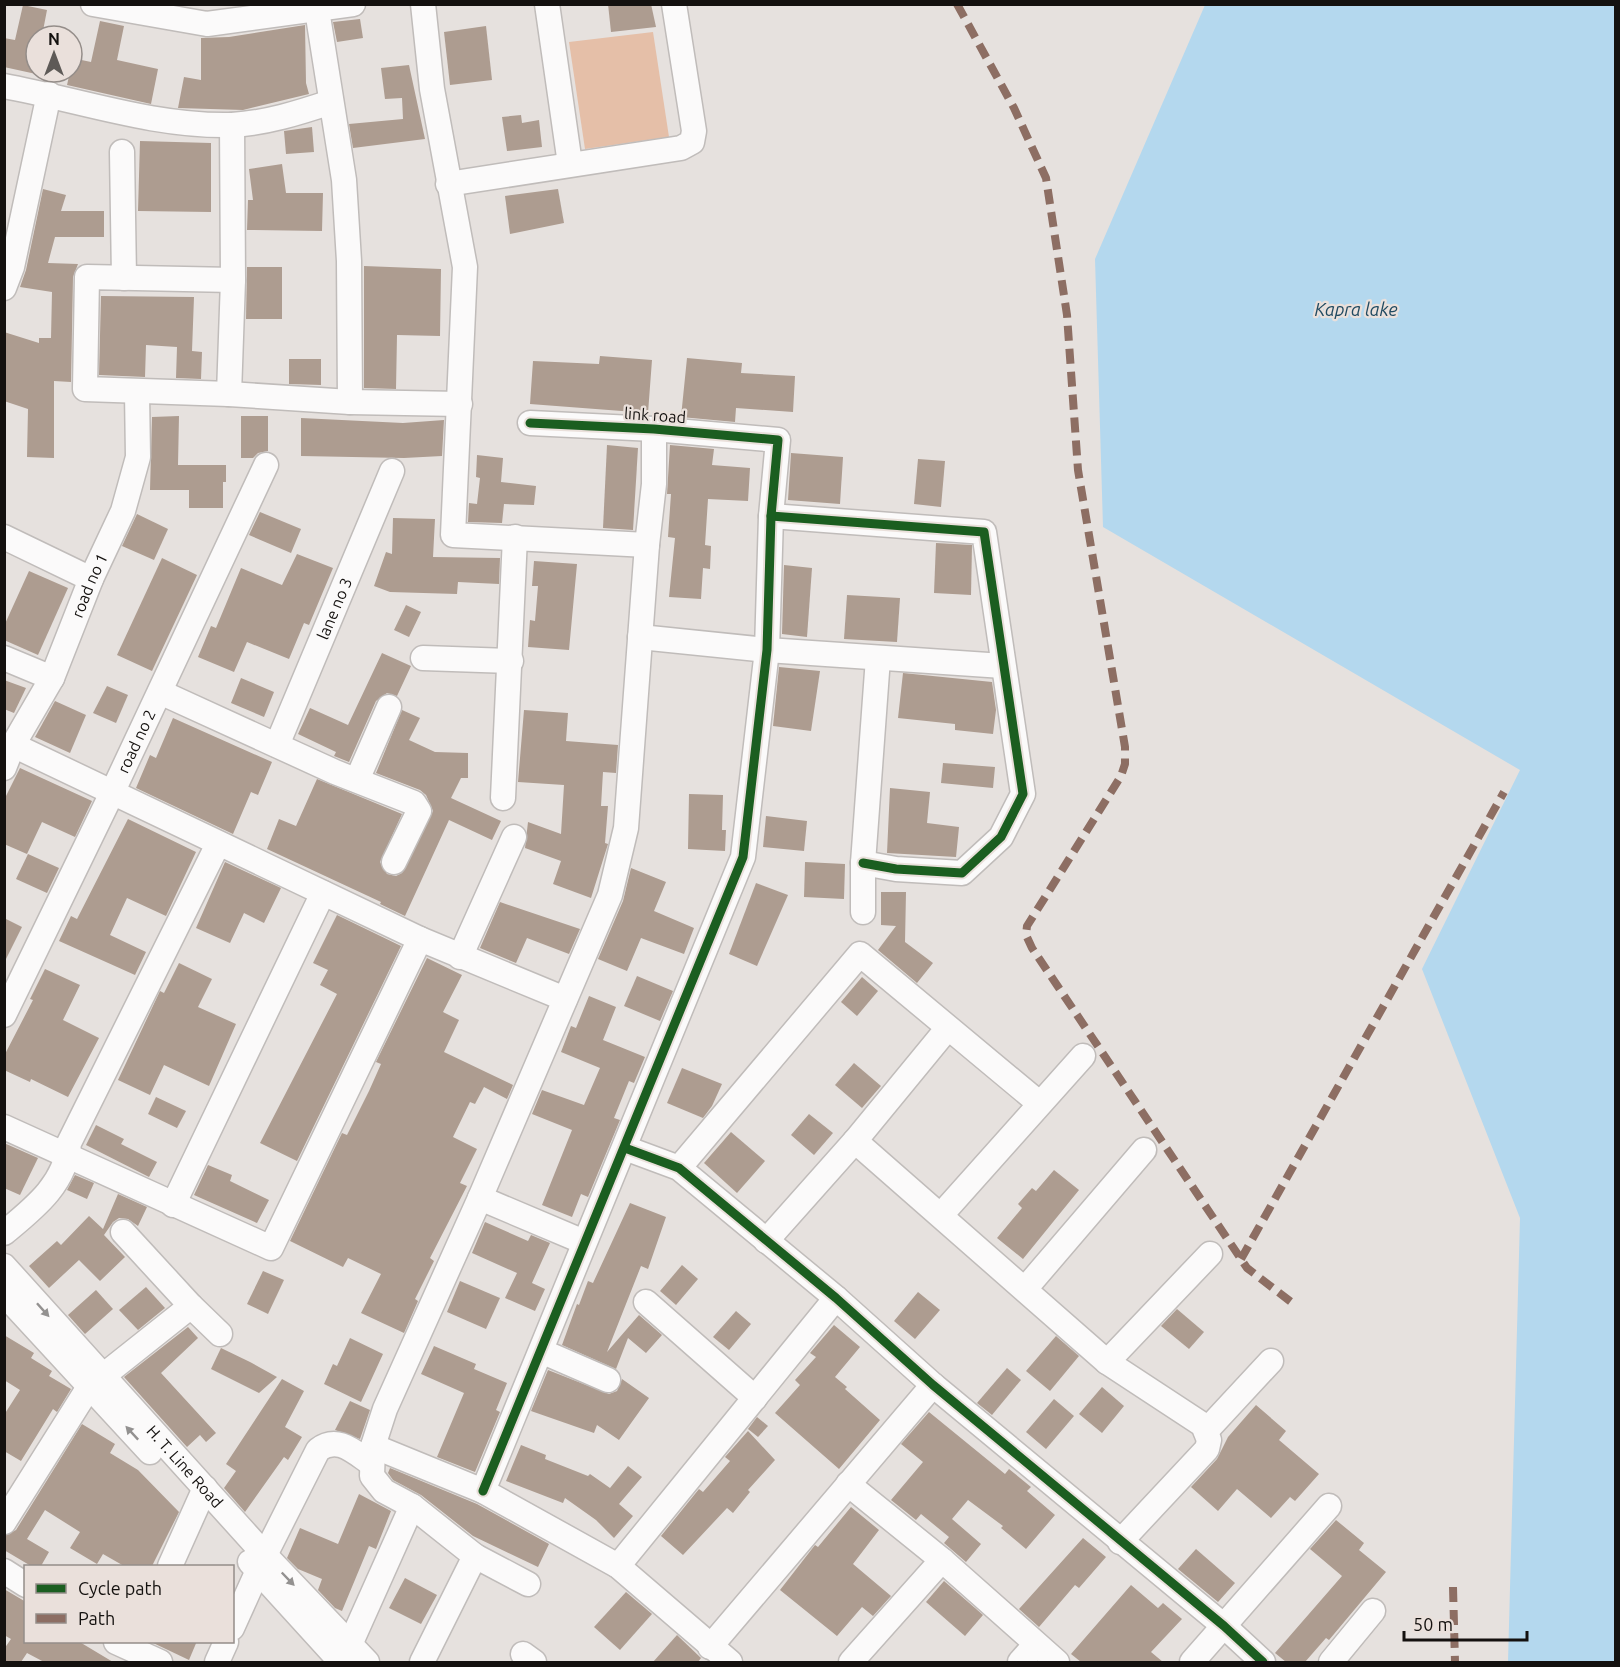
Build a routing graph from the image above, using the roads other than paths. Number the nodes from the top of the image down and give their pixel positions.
1 (93, 4) edge
2 (353, 4) edge
3 (423, 4) edge
4 (547, 4) edge
5 (674, 4) edge
6 (123, 7) edge
7 (317, 9) junction
8 (4, 86) edge
9 (49, 94) junction
10 (331, 102) junction
11 (232, 124) junction
12 (122, 152) dead end
13 (570, 164) junction
14 (448, 184) junction
15 (7, 272) edge
16 (124, 278) junction
17 (233, 280) junction
18 (137, 393) junction
19 (229, 394) junction
20 (350, 402) junction
21 (460, 404) junction
22 (530, 423) dead end
23 (654, 429) junction
24 (266, 465) dead end
25 (392, 471) dead end
26 (771, 516) junction
27 (4, 537) edge
28 (514, 537) junction
29 (647, 545) junction
30 (91, 579) junction
31 (640, 637) junction
32 (767, 650) junction
33 (4, 658) edge
34 (423, 658) dead end
35 (878, 658) junction
36 (511, 661) junction
37 (1003, 666) junction
38 (52, 678) junction
39 (160, 692) junction
40 (389, 707) dead end
41 (13, 745) junction
42 (277, 745) junction
43 (4, 768) edge
44 (357, 780) junction
45 (112, 793) junction
46 (503, 798) dead end
47 (514, 837) dead end
48 (218, 844) junction
49 (394, 862) dead end
50 (864, 863) junction
51 (323, 893) junction
52 (863, 912) dead end
53 (420, 939) junction
54 (460, 957) junction
55 (565, 999) junction
56 (4, 1015) edge
57 (947, 1029) junction
58 (1083, 1056) dead end
59 (1039, 1104) junction
60 (4, 1127) edge
61 (855, 1141) junction
62 (625, 1148) junction
63 (1144, 1150) dead end
64 (68, 1156) junction
65 (679, 1168) junction
66 (480, 1198) junction
67 (173, 1205) junction
68 (941, 1215) junction
69 (123, 1232) dead end
70 (4, 1233) edge
71 (766, 1241) junction
72 (584, 1242) junction
73 (1210, 1254) dead end
74 (8, 1283) edge
75 (1025, 1289) junction
76 (836, 1298) junction
77 (646, 1302) dead end
78 (191, 1306) junction
79 (220, 1334) dead end
80 (542, 1351) junction
81 (1271, 1361) dead end
82 (1107, 1362) junction
83 (608, 1380) dead end
84 (96, 1381) junction
85 (933, 1385) junction
86 (755, 1398) junction
87 (1206, 1431) junction
88 (372, 1455) junction
89 (848, 1484) junction
90 (483, 1491) junction
91 (200, 1496) junction
92 (412, 1506) junction
93 (1329, 1506) dead end
94 (4, 1522) edge
95 (1120, 1542) junction
96 (475, 1556) junction
97 (942, 1560) junction
98 (261, 1563) junction
99 (170, 1565) edge
100 (618, 1566) junction
101 (4, 1571) edge
102 (24, 1584) edge
103 (528, 1584) dead end
104 (1373, 1611) dead end
105 (234, 1624) edge
106 (1224, 1626) junction
107 (225, 1643) edge
108 (130, 1645) edge
109 (710, 1647) junction
110 (1028, 1654) edge
111 (344, 1658) edge
112 (160, 1662) edge
113 (217, 1662) edge
114 (368, 1662) edge
115 (422, 1662) edge
116 (730, 1662) edge
117 (851, 1662) edge
118 (1057, 1662) edge
119 (1192, 1662) edge
120 (1263, 1662) edge
121 (1331, 1662) edge

1 - 6 street
2 - 7 street
3 - 14 street
4 - 13 street
5 - 13 street
6 - 7 street
7 - 10 street
8 - 9 street
9 - 11 street
9 - 15 street
10 - 11 street
10 - 20 street
11 - 17 street
12 - 16 street
13 - 14 street
14 - 21 street
16 - 17 street
16 - 18 street
17 - 19 street
18 - 19 street
18 - 30 street, road no 1
19 - 20 street
20 - 21 street
21 - 28 street
22 - 23 street, link road
23 - 26 street, link road
23 - 29 street
24 - 39 street, road no 2
25 - 42 street, lane no 3
26 - 32 street
26 - 37 street
27 - 30 street
28 - 29 street
28 - 36 street
29 - 31 street
30 - 38 street, road no 1
31 - 32 street
31 - 55 street
32 - 35 street
32 - 62 street
33 - 38 street
34 - 36 street
35 - 37 street
35 - 50 street
36 - 46 street
37 - 50 street
38 - 41 street, road no 1
39 - 42 street
39 - 45 street, road no 2
40 - 44 street
41 - 43 street, road no 1
41 - 45 street
42 - 44 street
44 - 49 street
45 - 48 street
45 - 56 street, road no 2
47 - 54 street
48 - 51 street
48 - 64 street
50 - 52 street
51 - 53 street
51 - 67 street
53 - 54 street
53 - 67 street
54 - 55 street
55 - 66 street
57 - 59 street
57 - 61 street
57 - 65 street
58 - 59 street
59 - 68 street
60 - 64 street
61 - 68 street
61 - 71 street
62 - 65 street
62 - 72 street
63 - 75 street
64 - 67 street
64 - 70 street
65 - 71 street
66 - 72 street
66 - 88 street
68 - 75 street
69 - 78 street
71 - 76 street
72 - 80 street
73 - 82 street
74 - 84 street, H. T. Line Road
75 - 82 street
76 - 85 street
76 - 86 street
77 - 86 street
78 - 79 street
78 - 84 street
80 - 83 street
80 - 90 street
81 - 87 street
82 - 87 street
84 - 91 street, H. T. Line Road
84 - 94 street
85 - 89 street
85 - 95 street
86 - 100 street
87 - 95 street
88 - 90 street
88 - 92 street
88 - 98 street
89 - 97 street
89 - 109 street
90 - 100 street
91 - 98 street, H. T. Line Road
91 - 99 street
92 - 96 street
92 - 111 street
93 - 106 street
95 - 106 street
96 - 103 street
96 - 115 street
97 - 110 street
97 - 117 street
98 - 105 street
98 - 111 street, H. T. Line Road
100 - 109 street
101 - 102 street
104 - 121 street
106 - 119 street
106 - 120 street
107 - 113 street
108 - 112 street
109 - 116 street
110 - 118 street
111 - 114 street, H. T. Line Road

